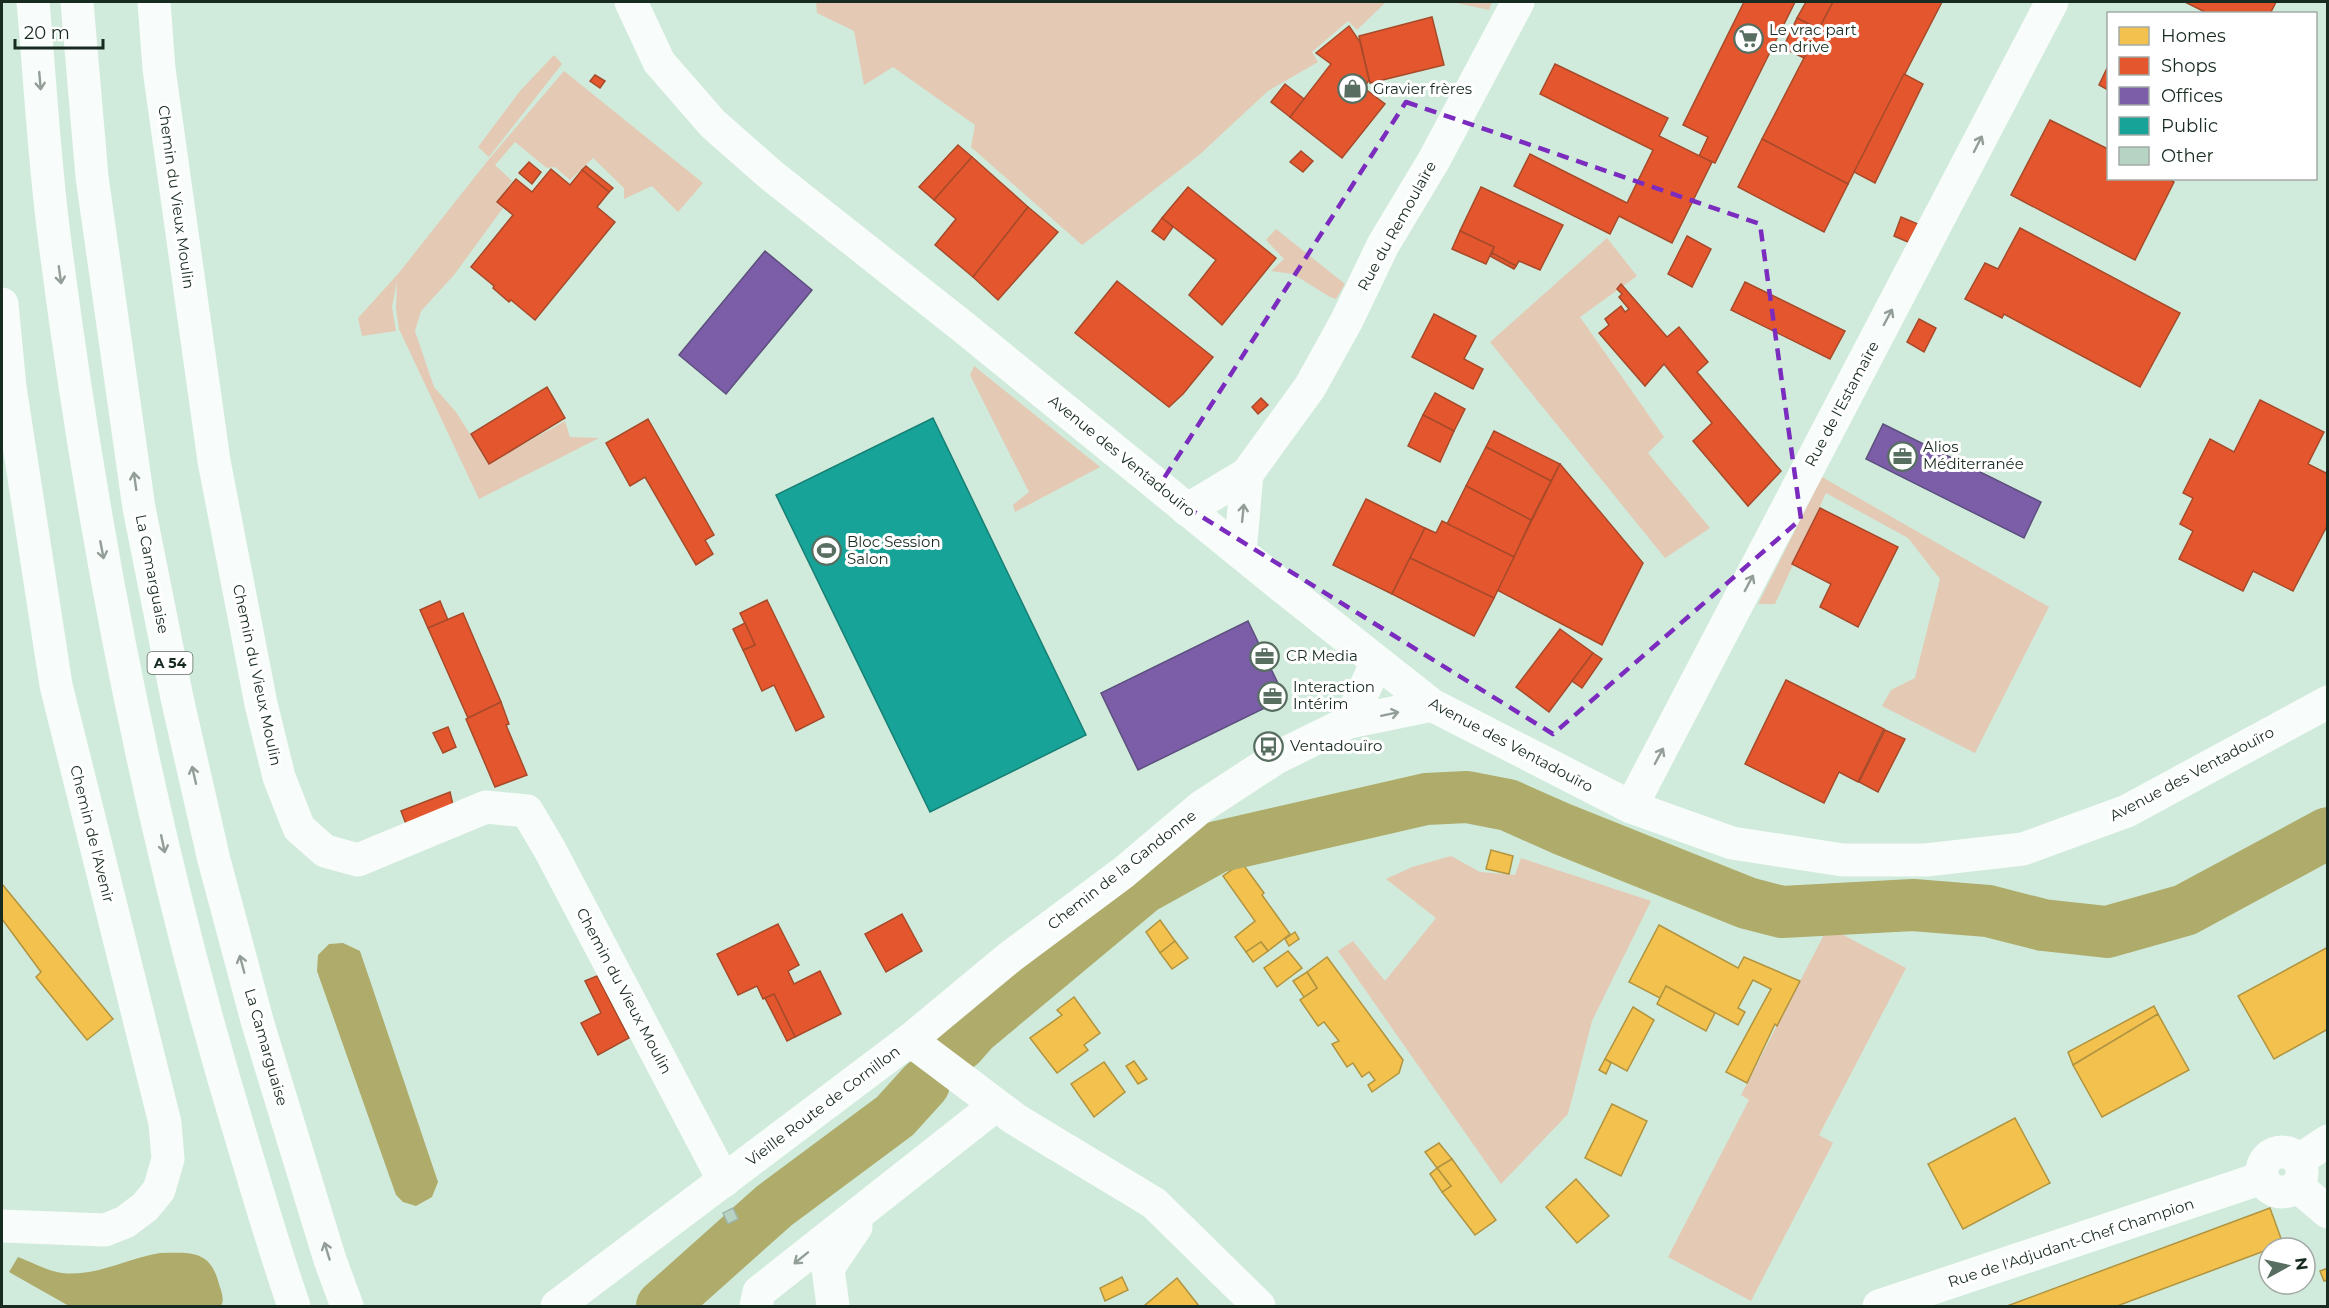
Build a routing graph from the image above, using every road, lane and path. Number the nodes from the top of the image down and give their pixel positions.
1 (33, 2) edge
2 (77, 2) edge
3 (153, 2) edge
4 (631, 2) edge
5 (1518, 2) edge
6 (2052, 2) edge
7 (2, 303) edge
8 (1247, 474) junction
9 (1187, 510) junction
10 (1240, 552) junction
11 (1377, 662) junction
12 (2328, 702) edge
13 (1432, 705) junction
14 (1349, 722) junction
15 (1631, 807) junction
16 (910, 1040) junction
17 (1005, 1112) junction
18 (2328, 1141) edge
19 (2298, 1173) junction
20 (724, 1181) junction
21 (2328, 1212) edge
22 (2, 1226) edge
23 (294, 1306) edge
24 (347, 1306) edge
25 (557, 1306) edge
26 (756, 1306) edge
27 (833, 1306) edge
28 (1259, 1306) edge
29 (1879, 1306) edge

1 -> 23 main road, A 54
24 -> 2 main road, La Camarguaise / A 54
3 - 20 main road, Chemin du Vieux Moulin
4 - 9 main road, Avenue des Ventadouïro
5 - 8 main road, Rue du Remoulaïre
15 -> 6 main road, Rue de l'Estamaïre
7 - 22 main road, Chemin de l'Avenir
8 - 9 main road, Rue du Remoulaïre
10 -> 8 main road
9 - 10 main road, Avenue des Ventadouïro
10 - 11 main road, Avenue des Ventadouïro
11 - 13 main road, Avenue des Ventadouïro
11 - 14 main road
12 - 15 main road, Avenue des Ventadouïro
14 -> 13 main road, Chemin de la Gandonne
13 - 15 main road, Avenue des Ventadouïro
14 - 16 main road, Chemin de la Gandonne
16 - 17 main road, Vieille Route de Cornillon
16 - 20 main road, Vieille Route de Cornillon
17 -> 26 main road
17 - 27 main road
17 - 28 main road, Vieille Route de Cornillon
18 - 19 main road
19 - 21 main road
19 - 29 main road, Rue de l'Adjudant-Chef Champion
20 - 25 main road, Vieille Route de Cornillon

